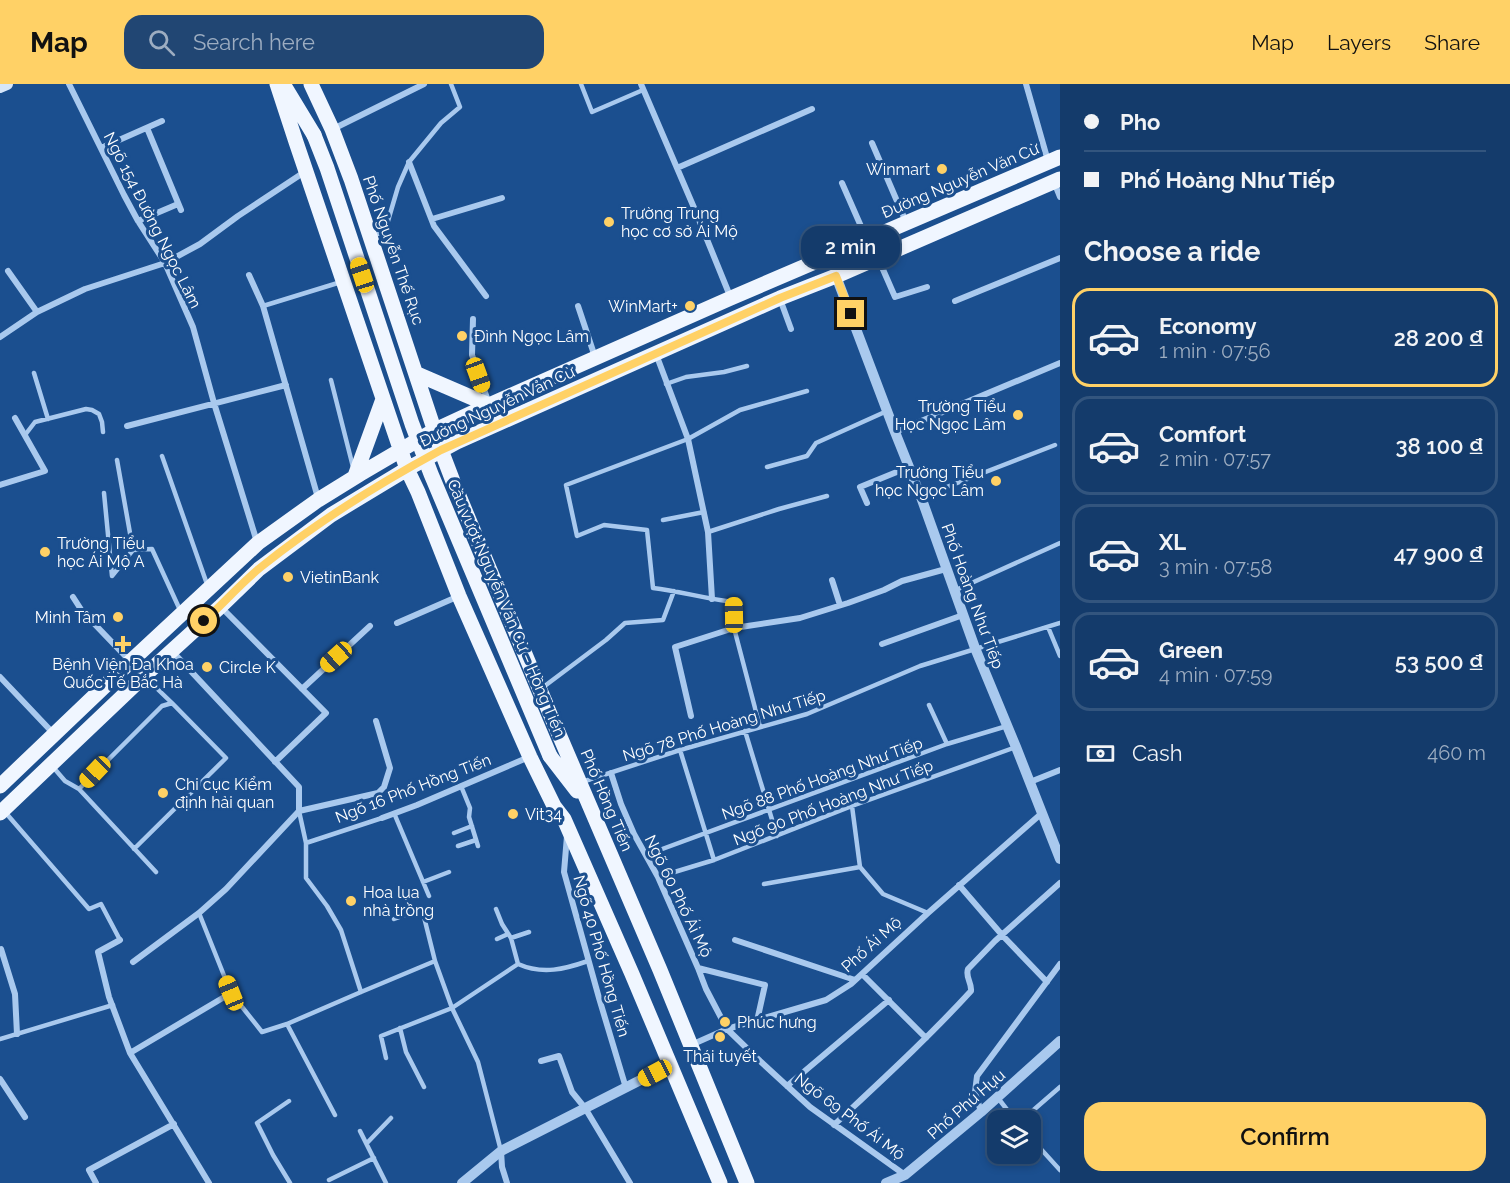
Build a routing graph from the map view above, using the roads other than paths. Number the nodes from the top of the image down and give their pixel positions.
1 (7, 84) edge
2 (69, 84) edge
3 (277, 84) edge
4 (283, 84) edge
5 (303, 84) edge
6 (311, 84) edge
7 (424, 84) edge
8 (451, 84) edge
9 (581, 84) edge
10 (1026, 84) edge
11 (0, 87) edge
12 (642, 87) edge
13 (812, 110) dead end
14 (162, 121) dead end
15 (147, 128) junction
16 (332, 129) junction
17 (314, 135) junction
18 (872, 143) dead end
19 (101, 148) junction
20 (1054, 159) edge
21 (410, 162) junction
22 (677, 168) junction
23 (307, 171) junction
24 (1057, 180) edge
25 (842, 183) dead end
26 (1060, 197) edge
27 (502, 198) dead end
28 (432, 219) junction
29 (138, 221) junction
30 (907, 223) junction
31 (371, 237) junction
32 (867, 240) junction
33 (878, 257) junction
34 (1060, 258) edge
35 (165, 263) junction
36 (8, 270) dead end
37 (249, 276) dead end
38 (836, 276) junction
39 (344, 282) junction
40 (927, 286) dead end
41 (486, 296) dead end
42 (731, 298) junction
43 (780, 298) junction
44 (955, 301) dead end
45 (263, 306) junction
46 (578, 306) dead end
47 (37, 312) junction
48 (473, 319) dead end
49 (791, 329) dead end
50 (0, 337) edge
51 (656, 354) junction
52 (595, 357) junction
53 (1060, 363) edge
54 (747, 366) dead end
55 (34, 373) dead end
56 (417, 374) junction
57 (331, 380) dead end
58 (666, 384) junction
59 (286, 385) junction
60 (807, 391) dead end
61 (383, 399) junction
62 (214, 403) junction
63 (489, 405) junction
64 (887, 411) junction
65 (15, 418) dead end
66 (48, 419) junction
67 (127, 426) dead end
68 (435, 430) junction
69 (103, 432) dead end
70 (895, 432) junction
71 (25, 435) junction
72 (688, 440) junction
73 (1055, 445) dead end
74 (400, 450) junction
75 (441, 450) junction
76 (162, 456) dead end
77 (117, 460) dead end
78 (909, 466) junction
79 (767, 467) dead end
80 (407, 469) junction
81 (355, 476) junction
82 (0, 485) edge
83 (104, 493) dead end
84 (827, 496) dead end
85 (921, 497) junction
86 (318, 500) junction
87 (867, 503) dead end
88 (704, 512) junction
89 (663, 520) dead end
90 (708, 532) junction
91 (258, 543) junction
92 (1060, 543) edge
93 (133, 550) junction
94 (946, 569) junction
95 (832, 580) dead end
96 (208, 588) junction
97 (674, 591) junction
98 (954, 591) junction
99 (459, 596) junction
100 (73, 597) dead end
101 (712, 600) junction
102 (840, 605) junction
103 (220, 607) junction
104 (182, 614) junction
105 (963, 615) junction
106 (1060, 622) edge
107 (397, 623) dead end
108 (370, 626) dead end
109 (1048, 627) junction
110 (734, 628) junction
111 (882, 644) dead end
112 (975, 648) junction
113 (172, 651) junction
114 (1060, 656) edge
115 (130, 662) junction
116 (144, 676) junction
117 (0, 677) edge
118 (6, 684) junction
119 (0, 689) edge
120 (302, 689) junction
121 (540, 690) junction
122 (172, 703) junction
123 (929, 705) dead end
124 (691, 716) dead end
125 (376, 721) dead end
126 (1007, 726) junction
127 (760, 727) junction
128 (745, 731) junction
129 (55, 734) junction
130 (946, 744) junction
131 (1016, 747) junction
132 (680, 750) junction
133 (550, 756) junction
134 (530, 757) junction
135 (275, 762) junction
136 (51, 765) junction
137 (1060, 770) edge
138 (611, 772) junction
139 (1030, 782) junction
140 (580, 783) junction
141 (0, 786) edge
142 (461, 786) junction
143 (79, 789) junction
144 (852, 806) junction
145 (591, 808) junction
146 (768, 810) junction
147 (1, 811) edge
148 (299, 811) junction
149 (394, 813) junction
150 (1042, 813) junction
151 (382, 818) joint
152 (565, 824) junction
153 (472, 826) junction
154 (454, 833) dead end
155 (706, 834) junction
156 (777, 836) junction
157 (1056, 837) edge
158 (306, 843) junction
159 (458, 846) dead end
160 (134, 849) junction
161 (646, 855) junction
162 (1060, 859) edge
163 (714, 860) junction
164 (860, 867) junction
165 (449, 872) dead end
166 (156, 873) dead end
167 (658, 877) junction
168 (423, 882) junction
169 (1060, 883) edge
170 (764, 884) dead end
171 (959, 885) junction
172 (429, 896) dead end
173 (496, 909) dead end
174 (199, 913) junction
175 (928, 913) junction
176 (394, 919) dead end
177 (529, 932) dead end
178 (1002, 935) junction
179 (510, 936) junction
180 (497, 939) dead end
181 (120, 940) joint
182 (735, 940) dead end
183 (1, 949) edge
184 (588, 961) junction
185 (133, 962) dead end
186 (435, 962) junction
187 (518, 964) junction
188 (1060, 964) edge
189 (698, 968) junction
190 (862, 974) junction
191 (855, 980) junction
192 (1047, 982) junction
193 (361, 992) junction
194 (231, 993) junction
195 (889, 1000) junction
196 (112, 1005) junction
197 (452, 1008) junction
198 (757, 1021) junction
199 (287, 1024) junction
200 (400, 1028) junction
201 (727, 1029) junction
202 (17, 1034) junction
203 (926, 1038) junction
204 (0, 1039) edge
205 (1060, 1041) edge
206 (691, 1046) junction
207 (129, 1053) junction
208 (386, 1058) dead end
209 (541, 1061) dead end
210 (670, 1065) junction
211 (0, 1079) edge
212 (787, 1086) junction
213 (1060, 1087) edge
214 (424, 1088) dead end
215 (626, 1088) junction
216 (998, 1098) junction
217 (289, 1101) dead end
218 (585, 1108) junction
219 (1007, 1110) edge
220 (1034, 1110) edge
221 (981, 1112) junction
222 (335, 1115) dead end
223 (25, 1117) dead end
224 (391, 1118) dead end
225 (174, 1124) junction
226 (834, 1125) junction
227 (360, 1131) dead end
228 (367, 1143) junction
229 (1041, 1149) edge
230 (501, 1151) junction
231 (374, 1158) junction
232 (1060, 1170) edge
233 (906, 1175) junction
234 (329, 1180) dead end
235 (96, 1183) edge
236 (209, 1183) edge
237 (290, 1183) edge
238 (386, 1183) edge
239 (462, 1183) edge
240 (507, 1183) edge
241 (630, 1183) edge
242 (720, 1183) edge
243 (747, 1183) edge
244 (886, 1183) edge

1 - 11 main road
2 - 19 street, Ngõ 154 Đường Ngọc Lâm
3 - 23 main road
4 - 17 main road
5 - 17 main road
6 - 16 main road, Phố Nguyễn Thế Rục
7 - 16 street
8 - 21 lane
9 - 12 lane
10 - 20 street
12 - 22 street
13 - 22 street
14 - 15 street
15 - 19 street
15 - 29 street
16 - 31 main road, Phố Nguyễn Thế Rục
17 - 133 main road, Cầu vượt Nguyễn Văn Cừ – Hồng Tiến, bridge
18 - 30 street
19 - 29 street, Ngõ 154 Đường Ngọc Lâm
20 - 30 main road, Đường Nguyễn Văn Cừ
21 - 28 street
21 - 31 lane
22 - 42 street
23 - 35 street
23 - 39 main road
24 - 26 street
24 - 33 main road, Đường Nguyễn Văn Cừ
25 - 32 street
27 - 28 street
28 - 41 street
29 - 35 street, Ngõ 154 Đường Ngọc Lâm
30 - 32 main road, Đường Nguyễn Văn Cừ
31 - 56 main road, Phố Nguyễn Thế Rục
32 - 42 main road, Đường Nguyễn Văn Cừ
33 - 38 main road, Đường Nguyễn Văn Cừ
33 - 40 street
34 - 44 street
35 - 47 street
35 - 62 street, Ngõ 154 Đường Ngọc Lâm
36 - 47 street
37 - 45 street
38 - 43 main road, Đường Nguyễn Văn Cừ
38 - 64 street, Phố Hoàng Như Tiếp
39 - 45 lane
39 - 61 main road
42 - 52 main road, Đường Nguyễn Văn Cừ
43 - 49 street
43 - 51 main road, Đường Nguyễn Văn Cừ
45 - 59 street
46 - 52 street
47 - 50 street
48 - 63 street
51 - 58 street
51 - 75 main road, Đường Nguyễn Văn Cừ
52 - 63 main road, Đường Nguyễn Văn Cừ
53 - 70 street
54 - 58 lane
55 - 66 lane
56 - 63 main road
56 - 68 main road, Phố Nguyễn Thế Rục
57 - 81 lane
58 - 72 street
59 - 62 street
59 - 86 street
60 - 72 lane
61 - 74 main road
61 - 81 main road
62 - 67 street
62 - 91 street, Ngõ 154 Đường Ngọc Lâm
63 - 68 main road, Đường Nguyễn Văn Cừ
64 - 70 street, Phố Hoàng Như Tiếp
64 - 79 lane
65 - 71 street
66 - 69 lane
66 - 71 lane
68 - 74 main road, Đường Nguyễn Văn Cừ
68 - 75 main road, Phố Hồng Tiến
70 - 78 street, Phố Hoàng Như Tiếp
71 - 82 street
72 - 88 street
72 - 97 lane
73 - 85 lane
74 - 80 main road
74 - 81 main road, Đường Nguyễn Văn Cừ
75 - 80 main road, Đường Nguyễn Văn Cừ
75 - 121 main road, Phố Hồng Tiến
76 - 96 lane
77 - 93 lane
78 - 85 street, Phố Hoàng Như Tiếp
78 - 87 street
80 - 99 main road
80 - 103 main road, Đường Nguyễn Văn Cừ
81 - 86 main road, Đường Nguyễn Văn Cừ
83 - 93 lane
84 - 90 lane
85 - 94 street, Phố Hoàng Như Tiếp
86 - 91 main road, Đường Nguyễn Văn Cừ
88 - 89 lane
88 - 90 street
90 - 101 street
91 - 96 main road, Đường Nguyễn Văn Cừ
92 - 98 lane
93 - 104 lane
94 - 98 street, Phố Hoàng Như Tiếp
94 - 102 street
95 - 102 street
96 - 104 main road, Đường Nguyễn Văn Cừ
97 - 101 lane
97 - 121 lane
98 - 105 street, Phố Hoàng Như Tiếp
99 - 107 street
99 - 134 main road
100 - 115 street
101 - 110 lane
102 - 110 street
103 - 113 main road, Đường Nguyễn Văn Cừ
103 - 120 street
104 - 115 main road, Đường Nguyễn Văn Cừ
105 - 111 street
105 - 112 street, Phố Hoàng Như Tiếp
106 - 109 lane, Ngõ 78 Phố Hoàng Như Tiếp
108 - 120 street
109 - 112 lane, Ngõ 78 Phố Hoàng Như Tiếp
109 - 114 lane
110 - 124 street
110 - 127 lane
112 - 126 street, Phố Hoàng Như Tiếp
112 - 127 lane, Ngõ 78 Phố Hoàng Như Tiếp
113 - 116 main road, Đường Nguyễn Văn Cừ
113 - 135 street
115 - 129 main road, Đường Nguyễn Văn Cừ
116 - 122 lane
116 - 136 main road, Đường Nguyễn Văn Cừ
117 - 118 street
118 - 119 street
118 - 129 street
120 - 135 street
121 - 140 main road, Phố Hồng Tiến
122 - 143 lane
122 - 160 lane
123 - 130 lane
125 - 148 street
126 - 130 lane, Ngõ 88 Phố Hoàng Như Tiếp
126 - 131 street, Phố Hoàng Như Tiếp
127 - 128 lane, Ngõ 78 Phố Hoàng Như Tiếp
128 - 132 lane, Ngõ 78 Phố Hoàng Như Tiếp
128 - 146 lane
129 - 141 main road, Đường Nguyễn Văn Cừ
130 - 146 lane, Ngõ 88 Phố Hoàng Như Tiếp
131 - 139 street, Phố Hoàng Như Tiếp
131 - 144 lane, Ngõ 90 Phố Hoàng Như Tiếp
132 - 138 lane, Ngõ 78 Phố Hoàng Như Tiếp
132 - 155 lane
133 - 145 main road
133 - 152 main road
134 - 142 street, Ngõ 16 Phố Hồng Tiến
134 - 152 main road
135 - 148 street
136 - 143 lane
136 - 147 main road, Đường Nguyễn Văn Cừ
137 - 139 street
138 - 140 lane, Ngõ 78 Phố Hoàng Như Tiếp
138 - 161 street, Ngõ 60 Phố Ái Mộ
139 - 150 street, Phố Hoàng Như Tiếp
140 - 145 main road, Phố Hồng Tiến
142 - 149 street, Ngõ 16 Phố Hồng Tiến
142 - 153 lane
143 - 160 lane
144 - 156 lane, Ngõ 90 Phố Hoàng Như Tiếp
144 - 164 lane
145 - 206 main road, Phố Hồng Tiến
146 - 155 lane, Ngõ 88 Phố Hoàng Như Tiếp
146 - 156 lane
147 - 181 lane
148 - 158 lane
148 - 174 street
149 - 151 street, Ngõ 16 Phố Hồng Tiến
149 - 168 lane
150 - 157 street, Phố Hoàng Như Tiếp
150 - 171 street, Phố Ái Mộ
151 - 158 lane, Ngõ 16 Phố Hồng Tiến
152 - 184 street, Ngõ 40 Phố Hồng Tiến
152 - 210 main road
153 - 154 lane
153 - 159 lane
155 - 161 lane, Ngõ 88 Phố Hoàng Như Tiếp
155 - 163 lane
156 - 163 lane, Ngõ 90 Phố Hoàng Như Tiếp
157 - 162 street, Phố Hoàng Như Tiếp
158 - 193 lane
160 - 166 lane
161 - 167 street, Ngõ 60 Phố Ái Mộ
163 - 167 lane, Ngõ 90 Phố Hoàng Như Tiếp
164 - 170 lane
164 - 175 lane
165 - 168 lane
167 - 189 street, Ngõ 60 Phố Ái Mộ
168 - 172 lane
169 - 178 street
171 - 175 street, Phố Ái Mộ
171 - 178 street
173 - 179 lane
174 - 185 street
174 - 194 lane
175 - 190 street, Phố Ái Mộ
176 - 186 lane
177 - 179 lane
178 - 192 street
178 - 203 street
179 - 180 lane
179 - 187 lane
181 - 196 street
182 - 191 street
183 - 202 street
184 - 187 lane
184 - 215 street, Ngõ 40 Phố Hồng Tiến
186 - 193 lane
186 - 197 lane
187 - 197 lane
188 - 192 street
189 - 198 street
189 - 201 street, Ngõ 60 Phố Ái Mộ
190 - 191 street, Phố Ái Mộ
190 - 195 street
191 - 198 street, Phố Ái Mộ
192 - 221 street
193 - 199 lane
194 - 199 lane
194 - 207 street
195 - 203 street
195 - 212 street
196 - 202 lane
196 - 207 street
197 - 200 lane
197 - 230 lane
198 - 201 street, Phố Ái Mộ
199 - 222 lane
200 - 208 lane
200 - 214 lane
201 - 206 street, Phố Ái Mộ
201 - 212 street, Ngõ 69 Phố Ái Mộ
202 - 204 lane
203 - 226 street
205 - 216 street, Phố Phú Hựu
206 - 243 main road, Phố Hồng Tiến
207 - 225 street
209 - 218 street
210 - 215 street
210 - 242 main road
211 - 223 street
212 - 226 street, Ngõ 69 Phố Ái Mộ
213 - 220 lane
215 - 218 street
216 - 219 lane
216 - 221 street, Phố Phú Hựu
217 - 237 lane
218 - 230 street
218 - 241 street
221 - 233 street, Phố Phú Hựu
224 - 228 lane
225 - 235 street
225 - 236 street
226 - 233 street, Ngõ 69 Phố Ái Mộ
227 - 228 lane
228 - 231 lane
229 - 232 lane
230 - 239 street
230 - 240 street
231 - 234 lane
231 - 238 lane
233 - 244 street, Phố Phú Hựu

